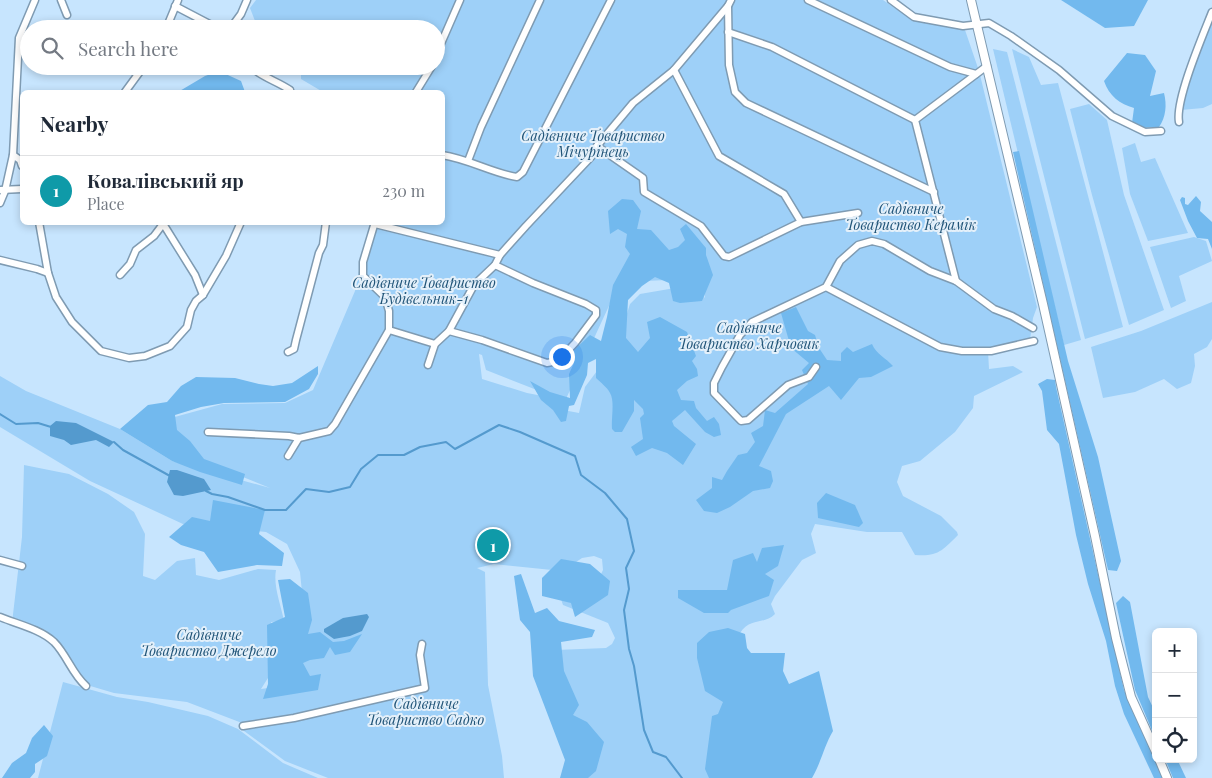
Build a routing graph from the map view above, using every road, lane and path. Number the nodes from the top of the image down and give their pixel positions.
1 (35, 0) edge
2 (60, 0) edge
3 (247, 0) edge
4 (460, 0) edge
5 (540, 0) edge
6 (611, 0) edge
7 (808, 0) edge
8 (891, 0) edge
9 (971, 0) edge
10 (176, 3) edge
11 (729, 3) edge
12 (1212, 12) edge
13 (68, 15) dead end
14 (27, 20) edge
15 (169, 20) edge
16 (204, 20) edge
17 (237, 20) edge
18 (977, 23) junction
19 (728, 32) junction
20 (445, 34) edge
21 (20, 36) edge
22 (987, 66) junction
23 (674, 70) junction
24 (976, 74) junction
25 (137, 75) edge
26 (261, 75) edge
27 (426, 75) edge
28 (126, 90) edge
29 (288, 90) edge
30 (417, 90) edge
31 (915, 120) junction
32 (1179, 122) dead end
33 (1161, 131) dead end
34 (597, 146) junction
35 (13, 155) junction
36 (445, 156) edge
37 (20, 160) edge
38 (468, 161) junction
39 (20, 189) edge
40 (2, 190) edge
41 (934, 192) junction
42 (0, 203) edge
43 (858, 213) dead end
44 (802, 222) junction
45 (40, 225) edge
46 (161, 225) edge
47 (163, 225) edge
48 (240, 225) edge
49 (325, 225) edge
50 (374, 225) edge
51 (383, 225) edge
52 (500, 255) junction
53 (0, 260) edge
54 (495, 265) junction
55 (48, 273) junction
56 (120, 275) dead end
57 (956, 282) junction
58 (826, 287) junction
59 (203, 296) junction
60 (1033, 328) dead end
61 (389, 330) junction
62 (449, 331) junction
63 (1034, 341) dead end
64 (435, 344) junction
65 (288, 352) dead end
66 (428, 365) dead end
67 (816, 367) dead end
68 (208, 432) dead end
69 (299, 438) junction
70 (288, 456) dead end
71 (0, 560) edge
72 (22, 566) dead end
73 (0, 617) edge
74 (422, 644) dead end
75 (86, 686) dead end
76 (243, 726) dead end
77 (1152, 743) edge
78 (1161, 763) edge
79 (1168, 778) edge

1 - 14 street
2 - 13 street
3 - 17 street
4 - 20 street
5 - 38 street
6 - 38 street
7 - 24 street
8 - 18 street
9 - 18 main road
10 - 15 street
10 - 16 street
11 - 19 street
11 - 23 street
12 - 32 street
18 - 22 main road
18 - 33 street
19 - 31 street
19 - 41 street
21 - 35 street
22 - 24 street
22 - 77 main road
23 - 34 street
23 - 44 street
24 - 31 street
25 - 28 street
26 - 29 street
27 - 30 street
31 - 41 street
34 - 44 street
34 - 52 street
35 - 37 street
35 - 40 street
36 - 38 street
39 - 40 street
40 - 42 street
41 - 57 street
43 - 44 street
45 - 55 street
46 - 56 street
47 - 59 street
48 - 59 street
49 - 65 street
50 - 61 street
51 - 52 street
52 - 54 street
53 - 55 street
54 - 62 street
54 - 62 street
55 - 59 street
57 - 58 street
57 - 60 street
58 - 63 street
58 - 67 street
61 - 64 street
61 - 69 street
62 - 64 street
64 - 66 street
68 - 69 street
69 - 70 street
71 - 72 street
73 - 75 street
74 - 76 street
78 - 79 main road

